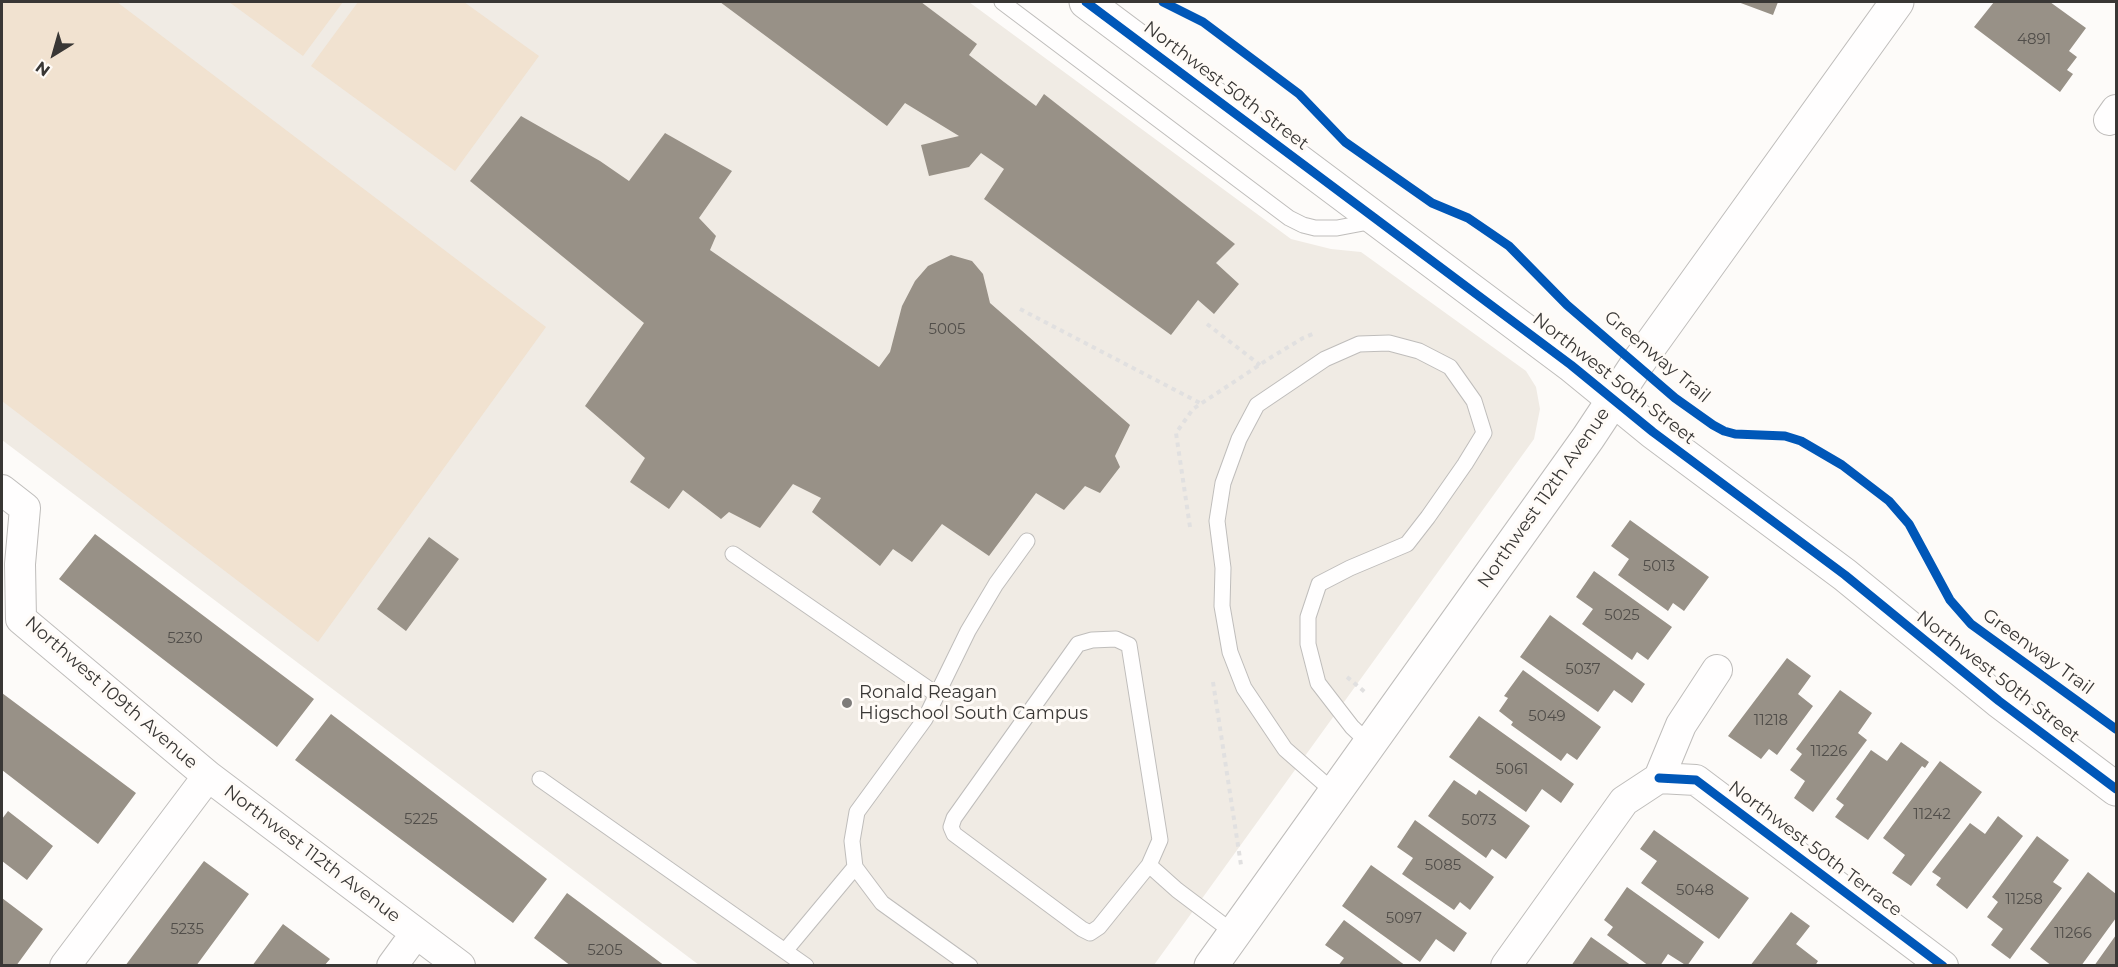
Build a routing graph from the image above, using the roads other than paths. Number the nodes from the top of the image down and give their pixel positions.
1 (1002, 2) edge
2 (1086, 2) edge
3 (1897, 2) edge
4 (1378, 220) junction
5 (1614, 399) junction
6 (2, 490) edge
7 (1027, 541) dead end
8 (733, 554) dead end
9 (1717, 670) dead end
10 (936, 694) junction
11 (1369, 743) junction
12 (207, 776) junction
13 (1659, 778) junction
14 (540, 779) dead end
15 (2116, 789) edge
16 (1334, 792) junction
17 (1149, 865) junction
18 (855, 867) junction
19 (416, 933) junction
20 (1234, 933) junction
21 (786, 951) junction
22 (65, 966) edge
23 (392, 966) edge
24 (460, 966) edge
25 (806, 966) edge
26 (970, 966) edge
27 (1211, 966) edge
28 (1506, 966) edge
29 (1943, 966) edge

1 - 4 lane
2 - 4 street, Northwest 50th Street
3 - 5 street, Northwest 112th Avenue
4 - 5 street, Northwest 50th Street
5 - 11 street, Northwest 112th Avenue
5 - 15 street, Northwest 50th Street
6 - 12 street, Northwest 109th Avenue
7 - 10 lane
8 - 10 lane
9 - 13 street
10 - 18 lane
11 - 16 street, Northwest 112th Avenue
11 - 16 lane
12 - 19 street, Northwest 112th Avenue
12 - 22 street, Northwest 109th Avenue
13 - 28 street
13 - 29 street, Northwest 50th Terrace
14 - 21 lane
16 - 20 street, Northwest 112th Avenue
17 - 17 lane
17 - 20 lane
18 - 21 lane
18 - 26 lane
19 - 23 street, Northwest 112th Avenue
19 - 24 street, Northwest 112th Avenue
20 - 27 street, Northwest 112th Avenue
21 - 25 lane

